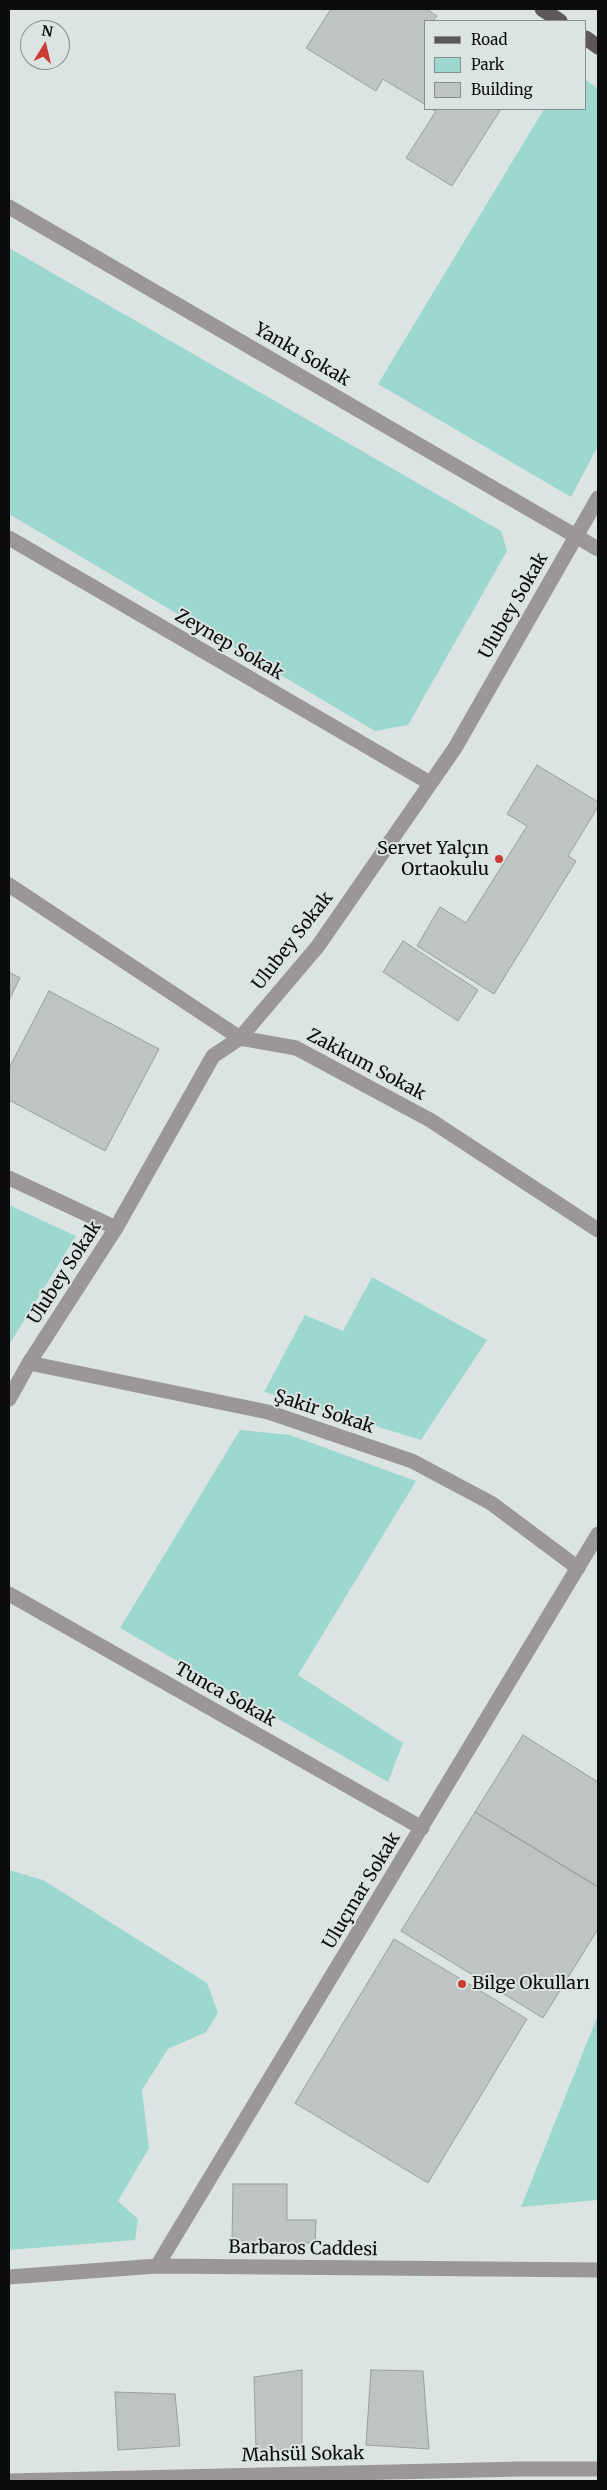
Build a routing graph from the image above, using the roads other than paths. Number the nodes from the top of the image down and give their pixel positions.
1 (542, 9) edge
2 (558, 20) edge
3 (587, 39) edge
4 (598, 47) edge
5 (9, 207) edge
6 (598, 498) edge
7 (576, 536) junction
8 (9, 538) edge
9 (598, 548) edge
10 (430, 783) junction
11 (9, 885) edge
12 (240, 1038) junction
13 (9, 1178) edge
14 (116, 1228) junction
15 (598, 1230) edge
16 (29, 1363) junction
17 (9, 1399) edge
18 (598, 1534) edge
19 (578, 1568) junction
20 (9, 1594) edge
21 (422, 1828) junction
22 (158, 2266) junction
23 (598, 2270) edge
24 (9, 2277) edge
25 (598, 2469) edge
26 (9, 2481) edge

1 - 2 main road
3 - 4 main road
5 - 7 street, Yankı Sokak
6 - 7 street, Ulubey Sokak
7 - 9 street, Yankı Sokak
7 - 10 street, Ulubey Sokak
8 - 10 street, Zeynep Sokak
10 - 12 street, Ulubey Sokak
11 - 12 street, Zakkum Sokak
12 - 14 street, Ulubey Sokak
12 - 15 street, Zakkum Sokak
13 - 14 street
14 - 16 street, Ulubey Sokak
16 - 17 street, Ulubey Sokak
16 - 19 street, Şakir Sokak
18 - 19 street, Uluçınar Sokak
19 - 21 street, Uluçınar Sokak
20 - 21 street, Tunca Sokak
21 - 22 street, Uluçınar Sokak
22 - 23 street, Barbaros Caddesi
22 - 24 street, Barbaros Caddesi
25 - 26 street, Mahsül Sokak

